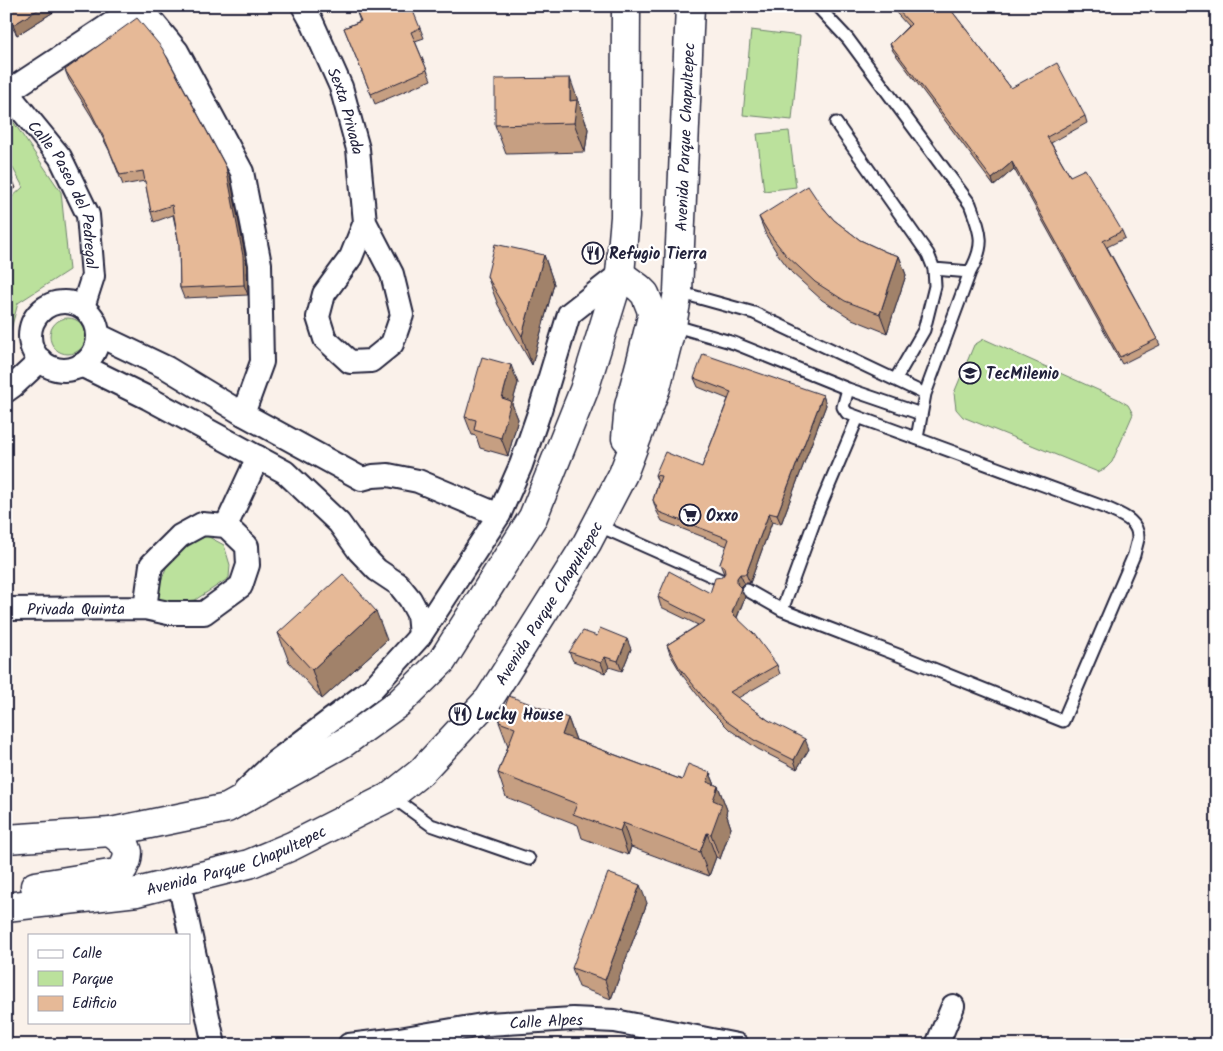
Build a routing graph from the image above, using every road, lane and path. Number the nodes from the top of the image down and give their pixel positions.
1 (139, 6) edge
2 (303, 6) edge
3 (626, 6) edge
4 (690, 6) edge
5 (817, 6) edge
6 (7, 92) edge
7 (836, 122) dead end
8 (365, 222) junction
9 (934, 269) junction
10 (970, 272) junction
11 (620, 274) junction
12 (678, 292) junction
13 (83, 307) junction
14 (672, 325) junction
15 (98, 335) junction
16 (41, 360) junction
17 (81, 366) junction
18 (167, 368) junction
19 (895, 380) junction
20 (848, 389) junction
21 (6, 391) edge
22 (925, 394) junction
23 (148, 398) junction
24 (243, 414) junction
25 (921, 414) junction
26 (858, 417) junction
27 (917, 438) junction
28 (299, 446) junction
29 (258, 457) junction
30 (285, 472) junction
31 (623, 474) junction
32 (499, 515) junction
33 (597, 525) junction
34 (226, 526) junction
35 (721, 580) edge
36 (747, 590) edge
37 (146, 608) junction
38 (6, 609) edge
39 (782, 610) junction
40 (420, 636) junction
41 (391, 796) junction
42 (227, 808) junction
43 (111, 832) junction
44 (6, 839) edge
45 (529, 859) dead end
46 (179, 882) junction
47 (6, 890) edge
48 (6, 907) edge
49 (953, 1006) dead end
50 (355, 1044) edge
51 (214, 1045) edge
52 (737, 1045) edge
53 (937, 1045) edge

1 - 6 street
1 - 24 street
2 - 8 street, Sexta Privada
3 - 11 main road
4 - 12 main road, Avenida Parque Chapultepec
5 - 10 lane
6 - 13 street, Calle Paseo del Pedregal
7 - 9 lane
8 - 8 street, Sexta Privada
9 - 10 lane
9 - 19 lane
10 - 22 lane
11 - 31 main road
11 - 32 street
11 - 42 main road
12 - 14 main road, Avenida Parque Chapultepec
12 - 19 lane
13 - 15 street
13 - 16 street
14 - 20 lane
14 - 31 main road, Avenida Parque Chapultepec
15 - 17 street
15 - 18 street
16 - 17 street
16 - 21 street
17 - 23 street
18 - 23 street
18 - 24 street
19 - 22 lane
20 - 25 lane
20 - 26 lane
22 - 25 lane
23 - 29 street
24 - 28 street
25 - 27 lane
26 - 27 lane
26 - 39 lane
27 - 39 lane
28 - 30 street
28 - 32 street
29 - 30 street
29 - 34 street
30 - 40 street
31 - 33 main road, Avenida Parque Chapultepec
32 - 40 street
33 - 35 lane
33 - 41 main road, Avenida Parque Chapultepec
34 - 37 street, Privada Quinta
34 - 37 street, Privada Quinta
36 - 39 lane
37 - 38 street, Privada Quinta
40 - 42 street
41 - 45 lane
41 - 46 main road, Avenida Parque Chapultepec
42 - 43 main road
43 - 44 main road
43 - 47 main road
46 - 48 main road, Avenida Parque Chapultepec
46 - 51 street
49 - 53 street
50 - 52 street, Calle Alpes

